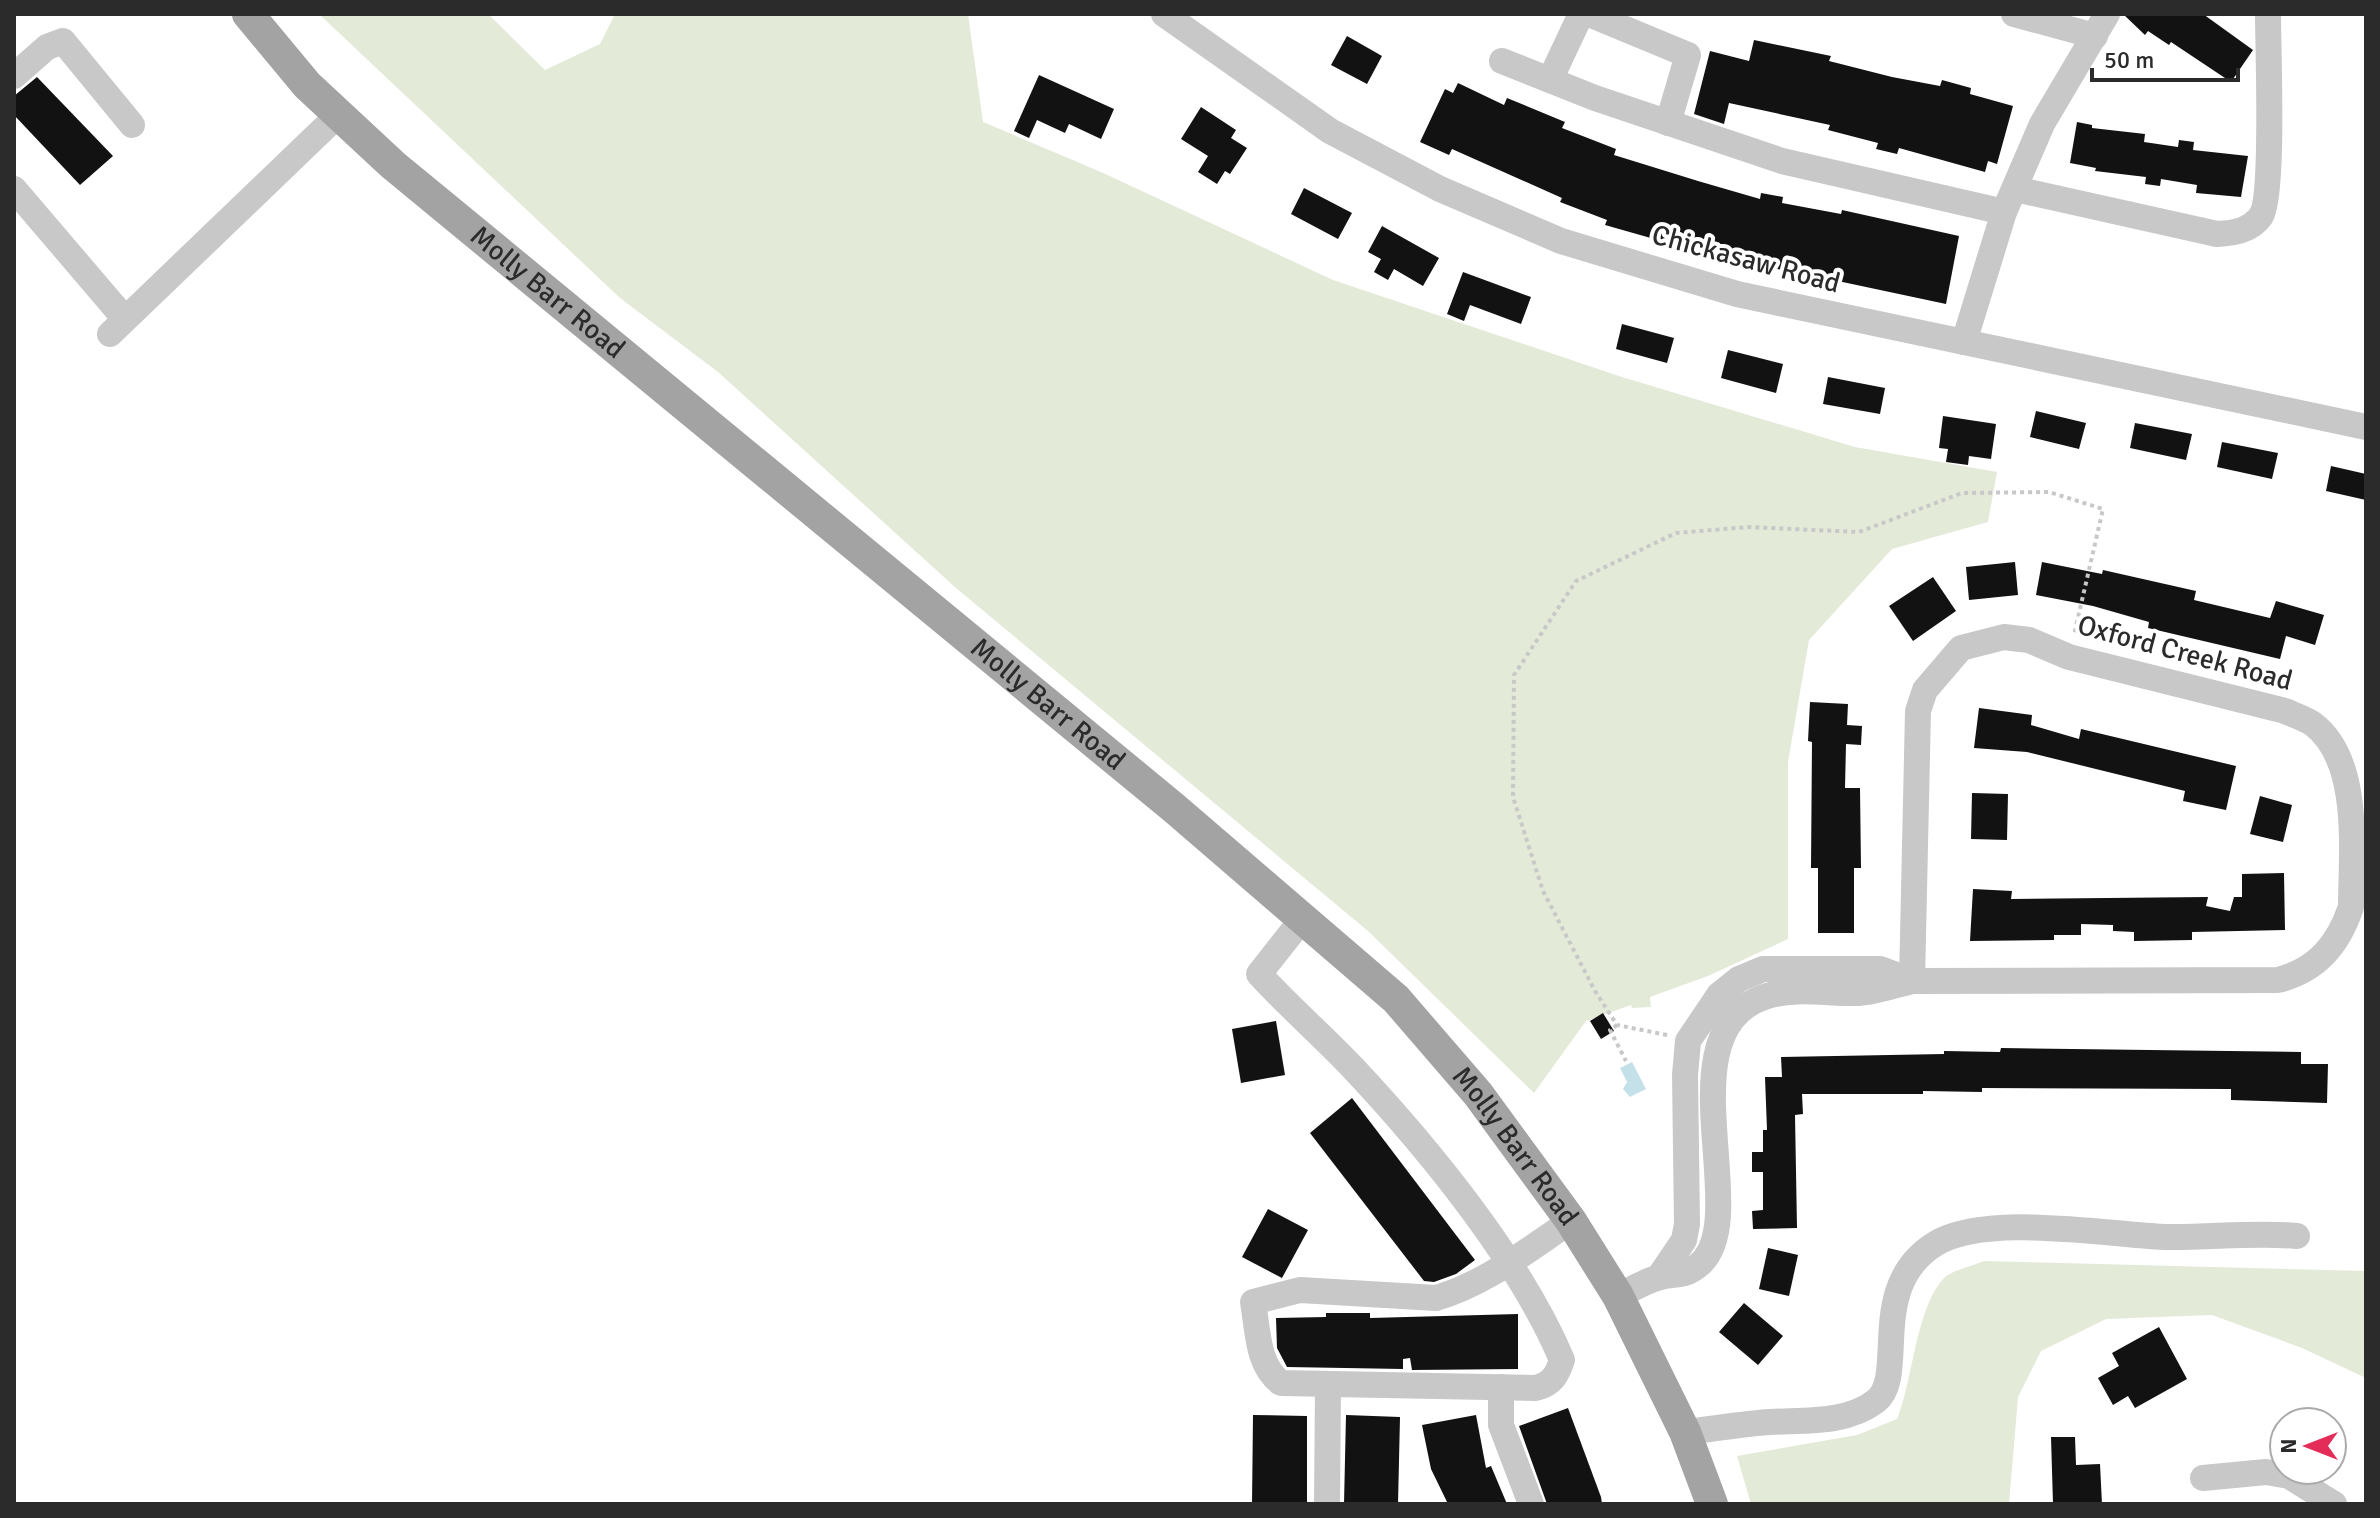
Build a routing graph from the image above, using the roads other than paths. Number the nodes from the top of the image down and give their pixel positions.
1 (248, 14) edge
2 (1164, 14) edge
3 (1581, 14) edge
4 (1589, 14) edge
5 (2014, 14) edge
6 (2268, 14) edge
7 (2101, 25) edge
8 (1502, 61) dead end
9 (14, 76) edge
10 (1550, 80) junction
11 (339, 114) junction
12 (1668, 123) junction
13 (132, 125) dead end
14 (14, 189) edge
15 (2010, 200) junction
16 (1964, 342) junction
17 (2366, 427) edge
18 (1304, 917) junction
19 (1912, 981) junction
20 (1687, 1048) junction
21 (1716, 1058) junction
22 (1571, 1221) junction
23 (2297, 1236) dead end
24 (1507, 1264) junction
25 (1659, 1277) junction
26 (1618, 1296) junction
27 (1328, 1384) junction
28 (1501, 1387) junction
29 (1685, 1432) junction
30 (2203, 1478) dead end
31 (1327, 1504) edge
32 (1531, 1504) edge
33 (1712, 1504) edge
34 (2334, 1504) edge

1 - 11 main road, Molly Barr Road
2 - 16 street, Chickasaw Road
3 - 10 street
4 - 12 street
5 - 7 street
6 - 15 street
7 - 15 street
8 - 10 street
9 - 13 street
10 - 12 street
11 - 14 street
11 - 18 main road, Molly Barr Road
12 - 15 street
15 - 16 street
16 - 17 street, Chickasaw Road
18 - 22 main road, Molly Barr Road
18 - 24 street
19 - 19 street, Oxford Creek Road
19 - 20 street, Oxford Creek Road
19 - 21 street, Oxford Creek Road
20 - 21 street
20 - 25 street
21 - 25 street, Oxford Creek Road
22 - 24 street
22 - 26 main road, Molly Barr Road
23 - 29 street
24 - 27 street
24 - 28 street
25 - 26 street, Oxford Creek Road
26 - 29 main road, Molly Barr Road
27 - 28 street
27 - 31 street
28 - 32 street
29 - 33 main road, Molly Barr Road
30 - 34 street

